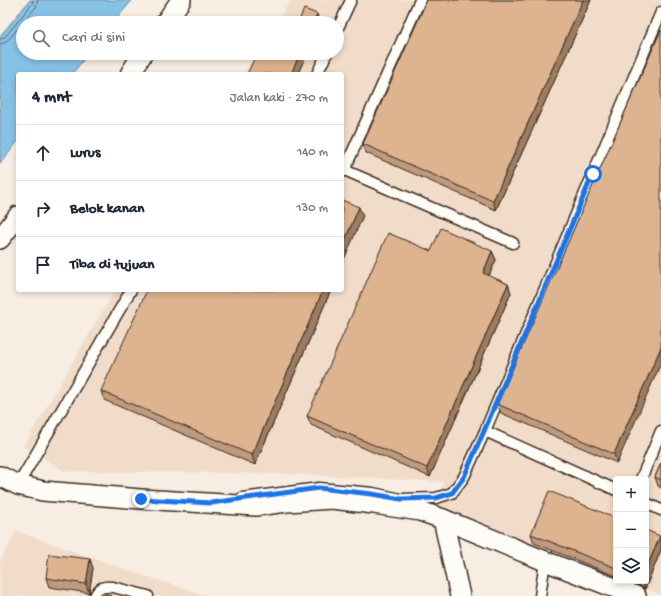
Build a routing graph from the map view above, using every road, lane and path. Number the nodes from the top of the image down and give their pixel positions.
1 (181, 0) edge
2 (351, 0) edge
3 (420, 0) edge
4 (661, 12) edge
5 (170, 16) edge
6 (344, 16) edge
7 (139, 60) edge
8 (324, 60) edge
9 (131, 72) edge
10 (318, 72) edge
11 (344, 168) edge
12 (344, 170) edge
13 (16, 219) edge
14 (0, 239) edge
15 (513, 243) dead end
16 (130, 292) edge
17 (484, 431) junction
18 (661, 431) edge
19 (0, 476) edge
20 (641, 476) edge
21 (18, 485) junction
22 (613, 489) edge
23 (211, 503) junction
24 (649, 504) edge
25 (661, 510) edge
26 (443, 519) junction
27 (545, 560) junction
28 (95, 596) edge
29 (148, 596) edge
30 (460, 596) edge
31 (540, 596) edge
32 (636, 596) edge

1 - 5 street
2 - 6 lane
3 - 11 lane
4 - 17 lane
7 - 9 street
8 - 10 lane
12 - 15 lane
13 - 14 street
16 - 21 lane
17 - 22 lane
17 - 23 lane
18 - 20 lane
19 - 21 street
21 - 23 street
23 - 26 street
24 - 25 lane
26 - 27 street
26 - 30 street
27 - 31 lane
27 - 32 street
28 - 29 lane

